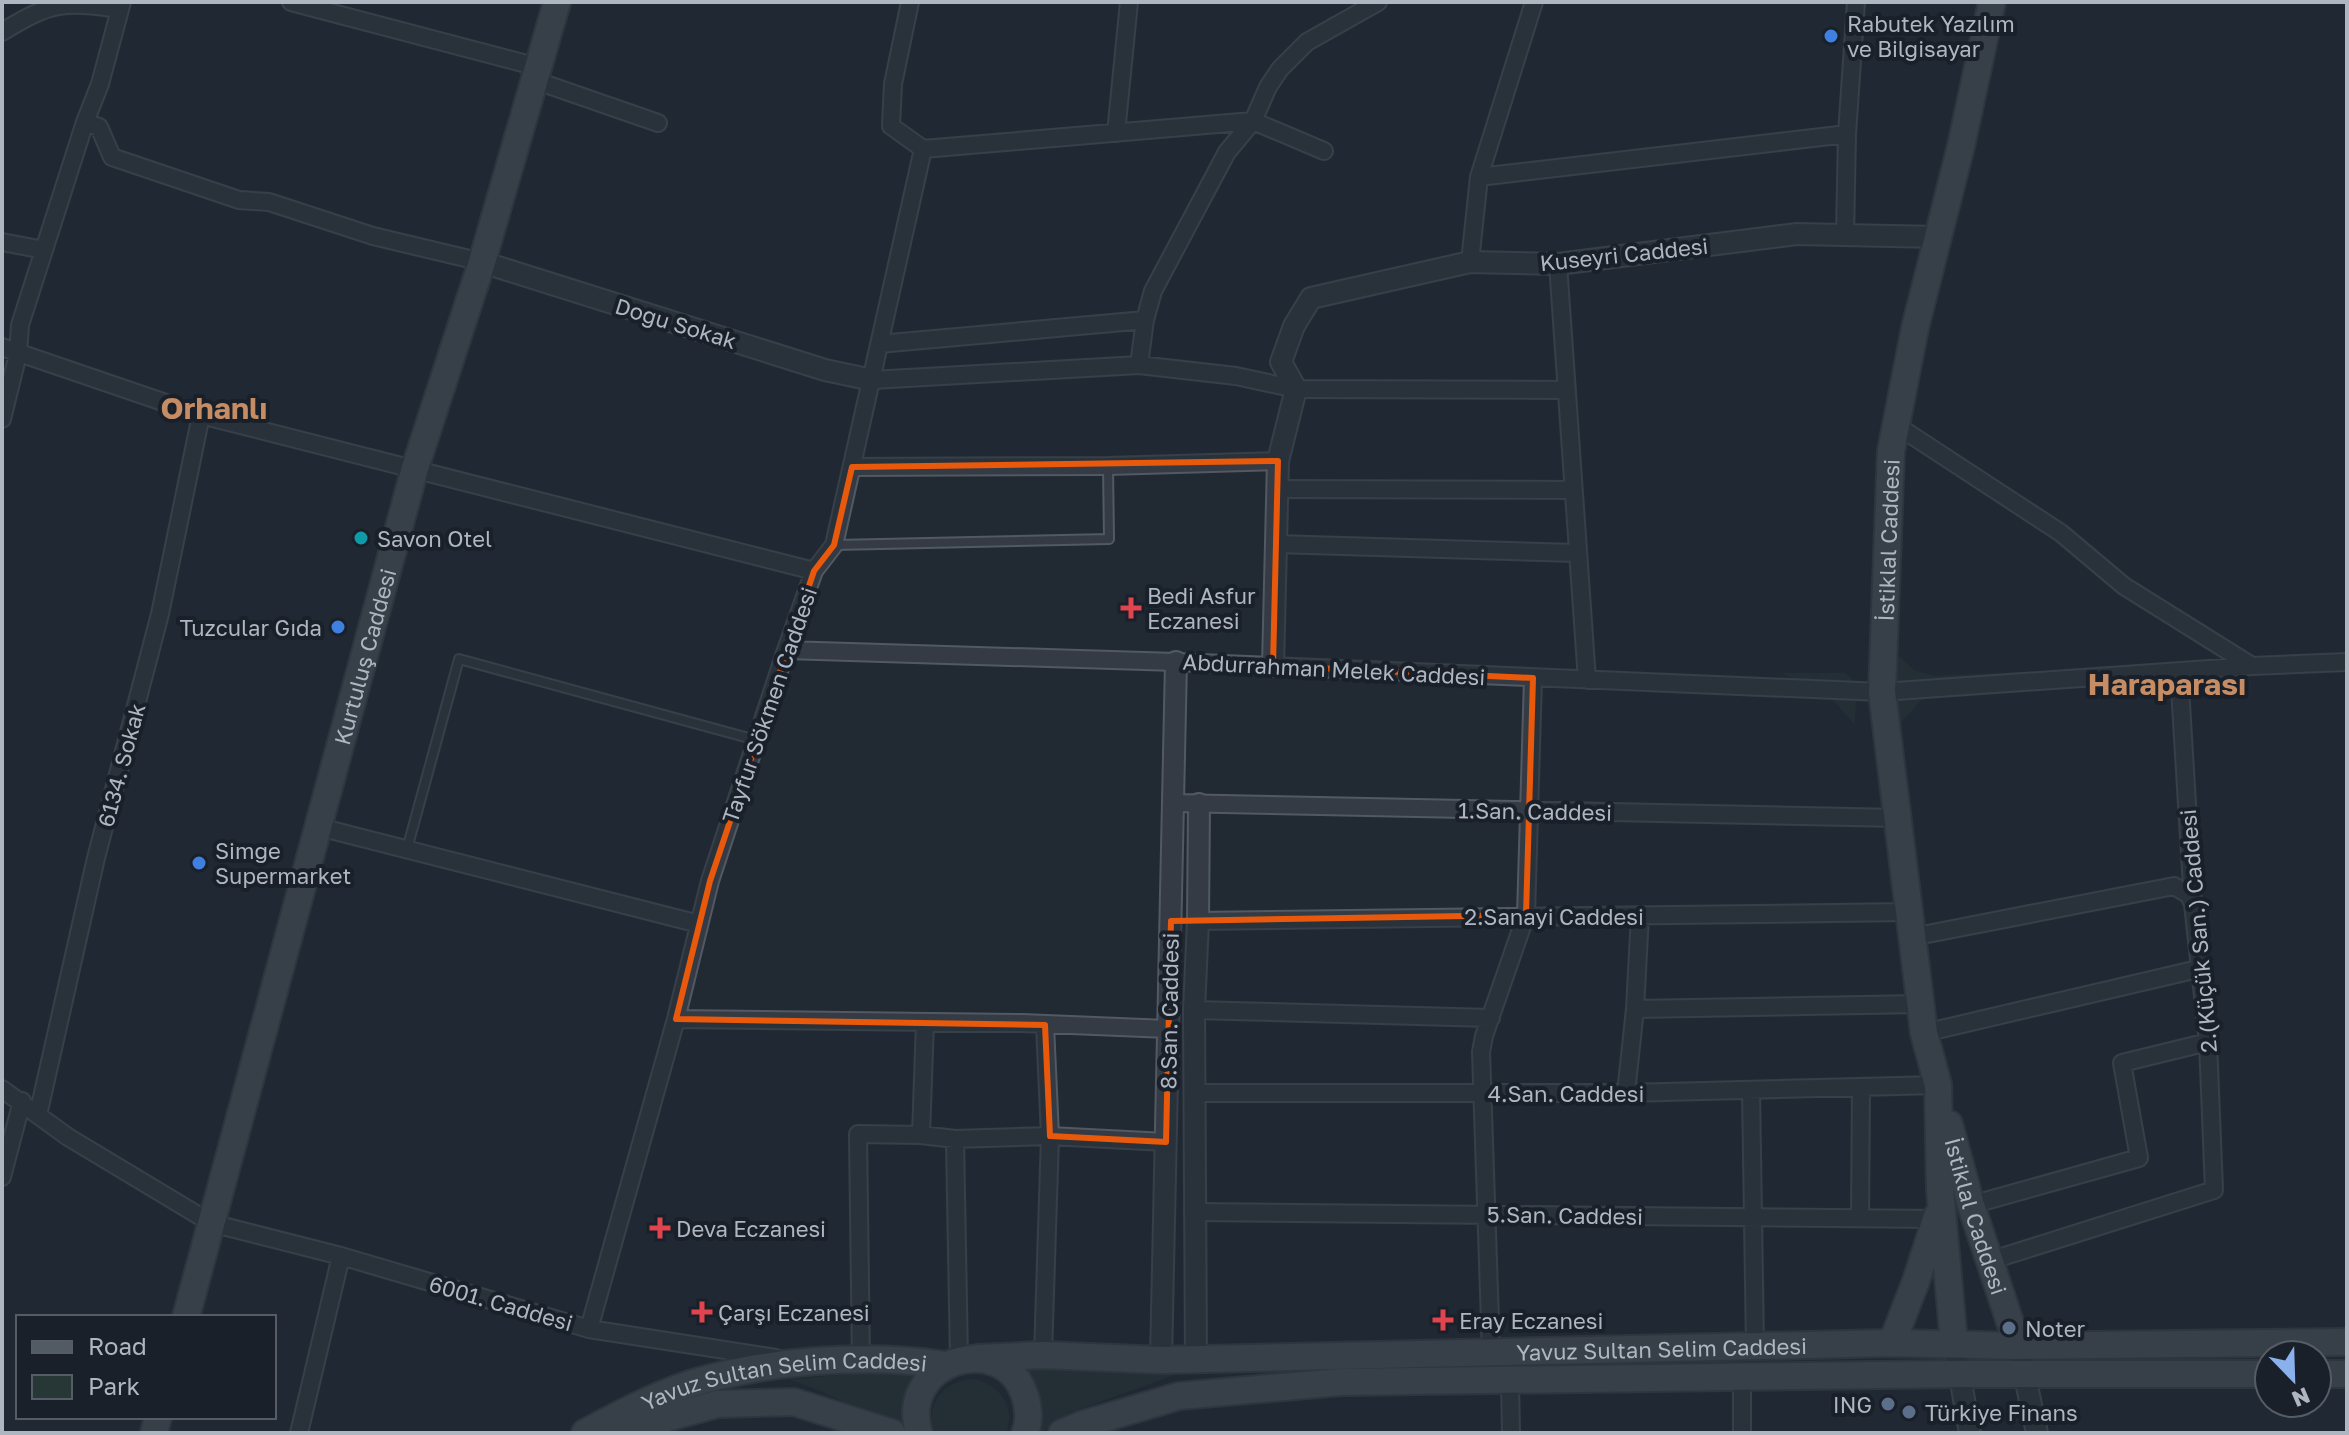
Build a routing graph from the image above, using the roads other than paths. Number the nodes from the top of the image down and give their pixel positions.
1 (291, 2) edge
2 (557, 2) edge
3 (910, 2) edge
4 (1129, 2) edge
5 (1378, 2) edge
6 (1534, 2) edge
7 (1856, 2) edge
8 (1992, 2) edge
9 (121, 5) edge
10 (2, 32) edge
11 (536, 73) junction
12 (1253, 121) junction
13 (85, 122) junction
14 (658, 123) dead end
15 (1116, 133) junction
16 (1847, 134) junction
17 (923, 149) junction
18 (1324, 151) dead end
19 (1479, 177) junction
20 (1845, 235) junction
21 (1938, 237) junction
22 (2, 242) edge
23 (44, 250) junction
24 (482, 262) junction
25 (1470, 262) junction
26 (1558, 264) junction
27 (1145, 320) junction
28 (879, 344) junction
29 (10, 351) edge
30 (1139, 365) junction
31 (872, 380) junction
32 (1296, 389) junction
33 (1566, 390) junction
34 (201, 415) junction
35 (2, 419) edge
36 (1896, 425) junction
37 (1278, 461) junction
38 (1108, 466) junction
39 (852, 467) junction
40 (415, 468) junction
41 (1277, 489) junction
42 (1573, 490) junction
43 (1276, 544) junction
44 (834, 545) junction
45 (1577, 553) junction
46 (814, 571) junction
47 (786, 650) junction
48 (1176, 662) junction
49 (2347, 662) edge
50 (1273, 666) junction
51 (2252, 666) junction
52 (2179, 671) junction
53 (1533, 678) junction
54 (1587, 680) junction
55 (1882, 692) junction
56 (756, 740) junction
57 (1173, 803) junction
58 (1199, 804) junction
59 (1529, 811) junction
60 (1897, 818) junction
61 (319, 827) junction
62 (407, 849) junction
63 (2193, 904) junction
64 (1526, 915) junction
65 (1640, 915) junction
66 (1198, 921) junction
67 (699, 924) junction
68 (1911, 925) junction
69 (2198, 969) junction
70 (1921, 1004) junction
71 (1635, 1009) junction
72 (1194, 1010) junction
73 (1491, 1018) junction
74 (676, 1019) junction
75 (925, 1022) junction
76 (1045, 1025) junction
77 (1168, 1029) junction
78 (1924, 1033) junction
79 (2208, 1042) junction
80 (1938, 1085) junction
81 (1861, 1087) junction
82 (2, 1089) edge
83 (1751, 1090) junction
84 (1194, 1093) junction
85 (1483, 1093) junction
86 (1626, 1093) junction
87 (22, 1101) junction
88 (38, 1115) junction
89 (921, 1135) junction
90 (1050, 1136) junction
91 (955, 1139) junction
92 (1166, 1142) junction
93 (2, 1177) edge
94 (1940, 1189) junction
95 (1971, 1205) junction
96 (1193, 1212) junction
97 (1487, 1214) junction
98 (1753, 1217) junction
99 (1860, 1218) junction
100 (1936, 1219) junction
101 (211, 1223) junction
102 (341, 1256) junction
103 (1989, 1261) junction
104 (187, 1315) edge
105 (192, 1315) edge
106 (589, 1329) junction
107 (2347, 1342) edge
108 (1892, 1343) junction
109 (1954, 1343) junction
110 (1755, 1346) junction
111 (2018, 1346) junction
112 (1491, 1352) junction
113 (1043, 1355) junction
114 (1196, 1359) junction
115 (1161, 1360) junction
116 (794, 1361) junction
117 (861, 1361) junction
118 (961, 1361) junction
119 (1961, 1374) junction
120 (2025, 1374) junction
121 (2253, 1374) edge
122 (1742, 1377) junction
123 (1510, 1380) junction
124 (299, 1433) edge
125 (585, 1433) edge
126 (629, 1433) edge
127 (892, 1433) edge
128 (919, 1433) edge
129 (1025, 1433) edge
130 (1062, 1433) edge
131 (1511, 1433) edge
132 (1742, 1433) edge
133 (1970, 1433) edge
134 (2037, 1433) edge

1 - 11 street
2 - 11 main road, Kurtuluş Caddesi
3 - 17 street
4 - 15 street
5 - 12 street
6 - 19 street
7 - 16 street
8 - 21 main road, İstiklal Caddesi
9 - 10 street
9 - 13 street
11 - 14 street
11 - 24 main road, Kurtuluş Caddesi
12 - 15 street
12 - 18 street
12 - 27 street
13 - 23 street
13 - 24 street
15 - 17 street
16 - 19 street
16 - 20 street
17 - 28 street, Tayfur Sökmen Caddesi
19 - 25 street
20 - 21 street, Kuseyri Caddesi
20 - 26 street, Kuseyri Caddesi
21 - 36 main road, İstiklal Caddesi
22 - 23 street
23 - 29 street
24 - 31 street, Doğu Sokak
24 - 40 main road, Kurtuluş Caddesi
25 - 26 street, Kuseyri Caddesi
25 - 32 street, Kuseyri Caddesi
26 - 33 street
27 - 28 street
27 - 30 street
28 - 31 street, Tayfur Sökmen Caddesi
29 - 34 street
29 - 35 street
30 - 31 street
30 - 32 street
31 - 39 street, Tayfur Sökmen Caddesi
32 - 33 street
32 - 37 street
33 - 42 street
34 - 40 street
34 - 88 street, 6134. Sokak
36 - 51 street
36 - 55 main road, İstiklal Caddesi
37 - 38 street
37 - 41 street
38 - 39 street
38 - 44 lane
39 - 44 street, Tayfur Sökmen Caddesi
40 - 46 street
40 - 61 main road, Kurtuluş Caddesi
41 - 42 street
41 - 43 street
42 - 45 street
43 - 45 street
43 - 50 street
44 - 46 street, Tayfur Sökmen Caddesi
45 - 54 street
46 - 47 street, Tayfur Sökmen Caddesi
47 - 48 street, Abdurrahman Melek Caddesi
47 - 56 street, Tayfur Sökmen Caddesi
48 - 50 street, Abdurrahman Melek Caddesi
48 - 57 street, 8.San. Caddesi
49 - 51 street, Abdurrahman Melek Caddesi
50 - 53 street, Abdurrahman Melek Caddesi
51 - 52 street, Abdurrahman Melek Caddesi
52 - 55 street, Abdurrahman Melek Caddesi
52 - 63 street, 2.(Küçük San.) Caddesi
53 - 54 street, Abdurrahman Melek Caddesi
53 - 59 street
54 - 55 street, Abdurrahman Melek Caddesi
55 - 60 main road, İstiklal Caddesi
56 - 62 lane
56 - 67 street, Tayfur Sökmen Caddesi
57 - 58 street, 1.San. Caddesi
57 - 77 street, 8.San. Caddesi
58 - 59 street, 1.San. Caddesi
58 - 66 street, 8.San. Caddesi
59 - 60 street, 1.San. Caddesi
59 - 64 street
60 - 68 main road, İstiklal Caddesi
61 - 62 street
61 - 101 main road, Kurtuluş Caddesi
62 - 67 street
63 - 68 street, 2.Sanayi Caddesi
63 - 69 street, 2.(Küçük San.) Caddesi
64 - 65 street, 2.Sanayi Caddesi
64 - 66 street, 2.Sanayi Caddesi
64 - 73 street
65 - 68 street, 2.Sanayi Caddesi
65 - 71 street
66 - 72 street, 8.San. Caddesi
67 - 74 street, Tayfur Sökmen Caddesi
68 - 70 main road, İstiklal Caddesi
69 - 78 street
69 - 79 street, 2.(Küçük San.) Caddesi
70 - 71 street
70 - 78 main road, İstiklal Caddesi
71 - 86 street
72 - 73 street
72 - 84 street, 8.San. Caddesi
73 - 85 street
74 - 75 street
74 - 106 street, Tayfur Sökmen Caddesi
75 - 76 street
75 - 89 street
76 - 77 street
76 - 90 street
77 - 92 street, 8.San. Caddesi
78 - 80 main road, İstiklal Caddesi
79 - 95 street
79 - 103 street, 2.(Küçük San.) Caddesi
80 - 81 street, 4.San. Caddesi
80 - 94 main road, İstiklal Caddesi
80 - 95 main road, İstiklal Caddesi
81 - 83 street, 4.San. Caddesi
81 - 99 street
82 - 87 street, 6001. Caddesi
83 - 86 street, 4.San. Caddesi
83 - 98 street
84 - 85 street, 4.San. Caddesi
84 - 96 street, 8.San. Caddesi
85 - 86 street, 4.San. Caddesi
85 - 97 street
87 - 88 street, 6001. Caddesi
87 - 93 street
88 - 101 street, 6001. Caddesi
89 - 91 street
89 - 117 street
90 - 91 street
90 - 92 street
90 - 113 street
91 - 118 street
92 - 115 street, 8.San. Caddesi
94 - 100 main road, İstiklal Caddesi
94 - 109 main road, İstiklal Caddesi
95 - 103 main road, İstiklal Caddesi
96 - 97 street, 5.San. Caddesi
96 - 114 street, 8.San. Caddesi
97 - 98 street, 5.San. Caddesi
97 - 112 street
98 - 99 street, 5.San. Caddesi
98 - 110 street
99 - 100 street, 5.San. Caddesi
100 - 108 main road, İstiklal Caddesi
101 - 102 street, 6001. Caddesi
101 - 104 main road
101 - 105 main road
102 - 106 street, 6001. Caddesi
102 - 124 street
103 - 111 main road, İstiklal Caddesi
106 - 116 street, 6001. Caddesi
107 - 111 main road, Yavuz Sultan Selim Caddesi
108 - 109 main road, Yavuz Sultan Selim Caddesi
108 - 110 main road, Yavuz Sultan Selim Caddesi
109 - 111 main road, Yavuz Sultan Selim Caddesi
109 - 119 street
110 - 112 main road, Yavuz Sultan Selim Caddesi
111 - 120 street
112 - 114 main road, Yavuz Sultan Selim Caddesi
113 - 115 main road, Yavuz Sultan Selim Caddesi
113 - 118 main road, Yavuz Sultan Selim Caddesi
114 - 115 main road, Yavuz Sultan Selim Caddesi
116 - 117 main road, Yavuz Sultan Selim Caddesi
116 - 125 main road, Yavuz Sultan Selim Caddesi
117 - 118 main road, Yavuz Sultan Selim Caddesi
118 - 128 main road, Yavuz Sultan Selim Caddesi
118 - 129 main road, Yavuz Sultan Selim Caddesi
119 - 120 main road, Yavuz Sultan Selim Caddesi
119 - 122 main road, Yavuz Sultan Selim Caddesi
119 - 133 street
120 - 121 main road, Yavuz Sultan Selim Caddesi
120 - 134 street
122 - 123 main road, Yavuz Sultan Selim Caddesi
122 - 132 street
123 - 130 main road, Yavuz Sultan Selim Caddesi
123 - 131 street
126 - 127 main road, Yavuz Sultan Selim Caddesi

